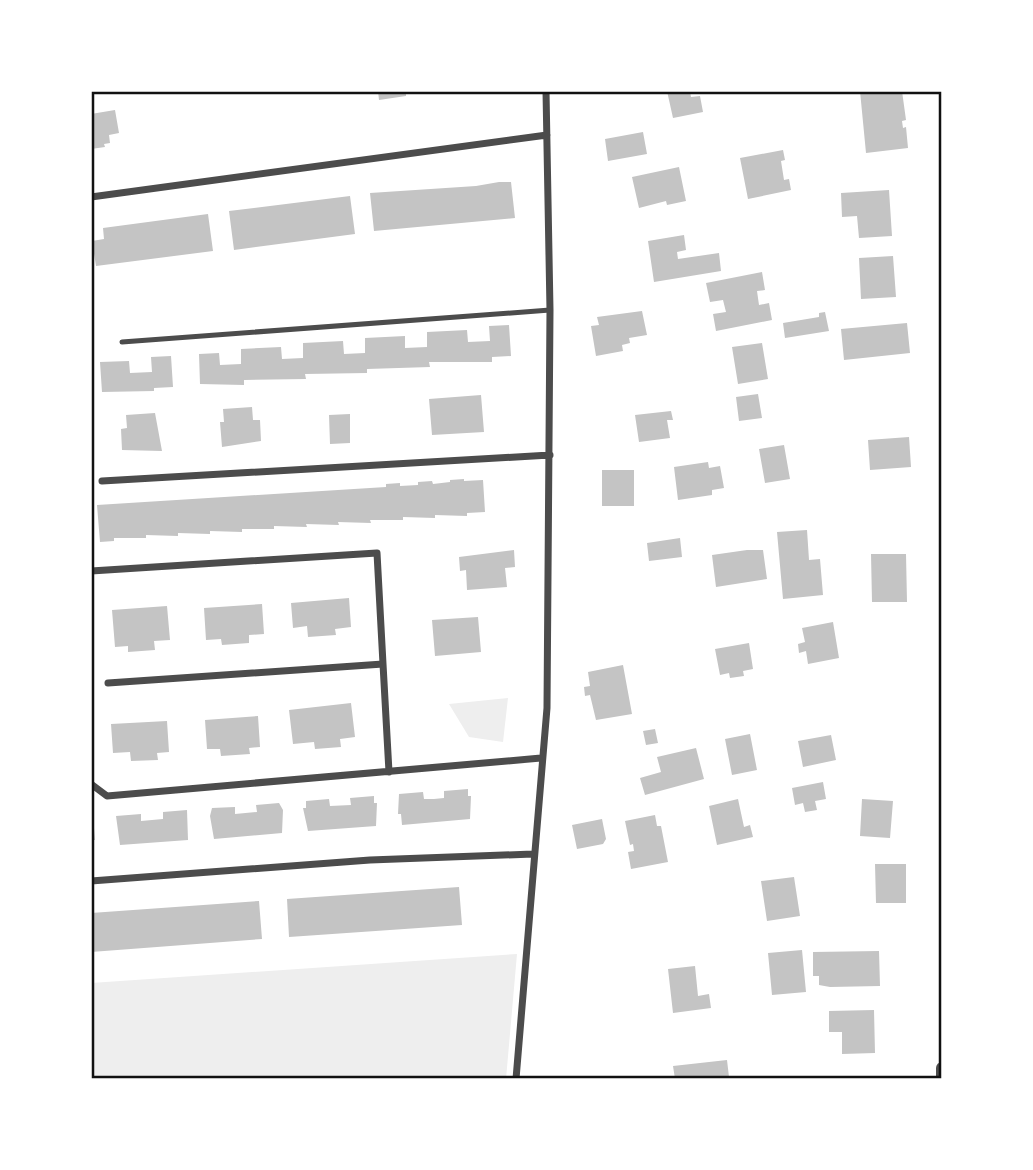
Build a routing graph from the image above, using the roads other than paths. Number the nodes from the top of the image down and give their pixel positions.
1 (546, 91) edge
2 (547, 135) junction
3 (91, 197) edge
4 (550, 310) junction
5 (122, 342) dead end
6 (550, 455) junction
7 (102, 481) dead end
8 (91, 571) edge
9 (383, 664) junction
10 (108, 683) dead end
11 (541, 758) junction
12 (388, 772) junction
13 (91, 784) edge
14 (533, 854) junction
15 (91, 881) edge
16 (942, 1068) edge
17 (516, 1079) edge
18 (942, 1079) edge

1 - 2 street
2 - 3 street
2 - 4 street
4 - 5 lane
4 - 6 street
6 - 7 street
6 - 11 street
8 - 9 street
9 - 10 street
9 - 12 street
11 - 12 street
11 - 14 street
12 - 13 street
14 - 15 street
14 - 17 street
16 - 18 street

